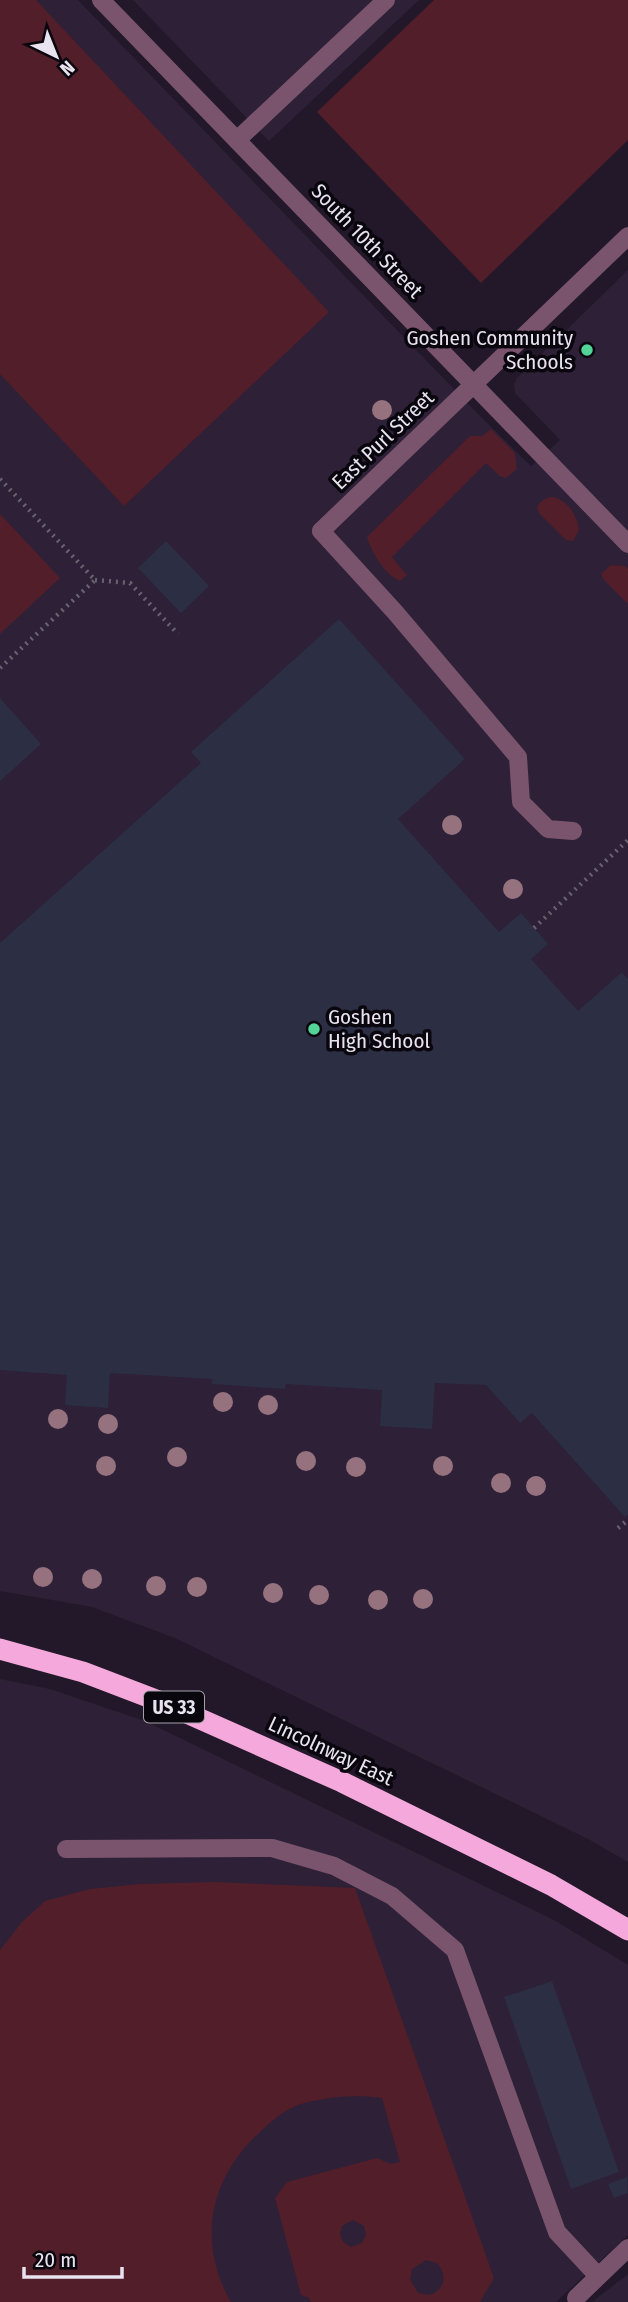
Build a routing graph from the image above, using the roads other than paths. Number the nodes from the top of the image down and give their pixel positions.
1 (101, 0) edge
2 (386, 0) edge
3 (237, 140) junction
4 (628, 236) edge
5 (475, 384) junction
6 (628, 544) edge
7 (573, 831) dead end
8 (0, 1649) edge
9 (66, 1849) dead end
10 (628, 1930) edge
11 (628, 2248) edge
12 (598, 2276) junction
13 (576, 2298) dead end

1 - 3 street, South 10th Street
2 - 3 street
3 - 5 street, South 10th Street
4 - 5 street, East Purl Street
5 - 6 street, South 10th Street
5 - 7 street, East Purl Street
8 - 10 highway, Lincolnway East / US 33
9 - 12 street
11 - 12 street
12 - 13 street

